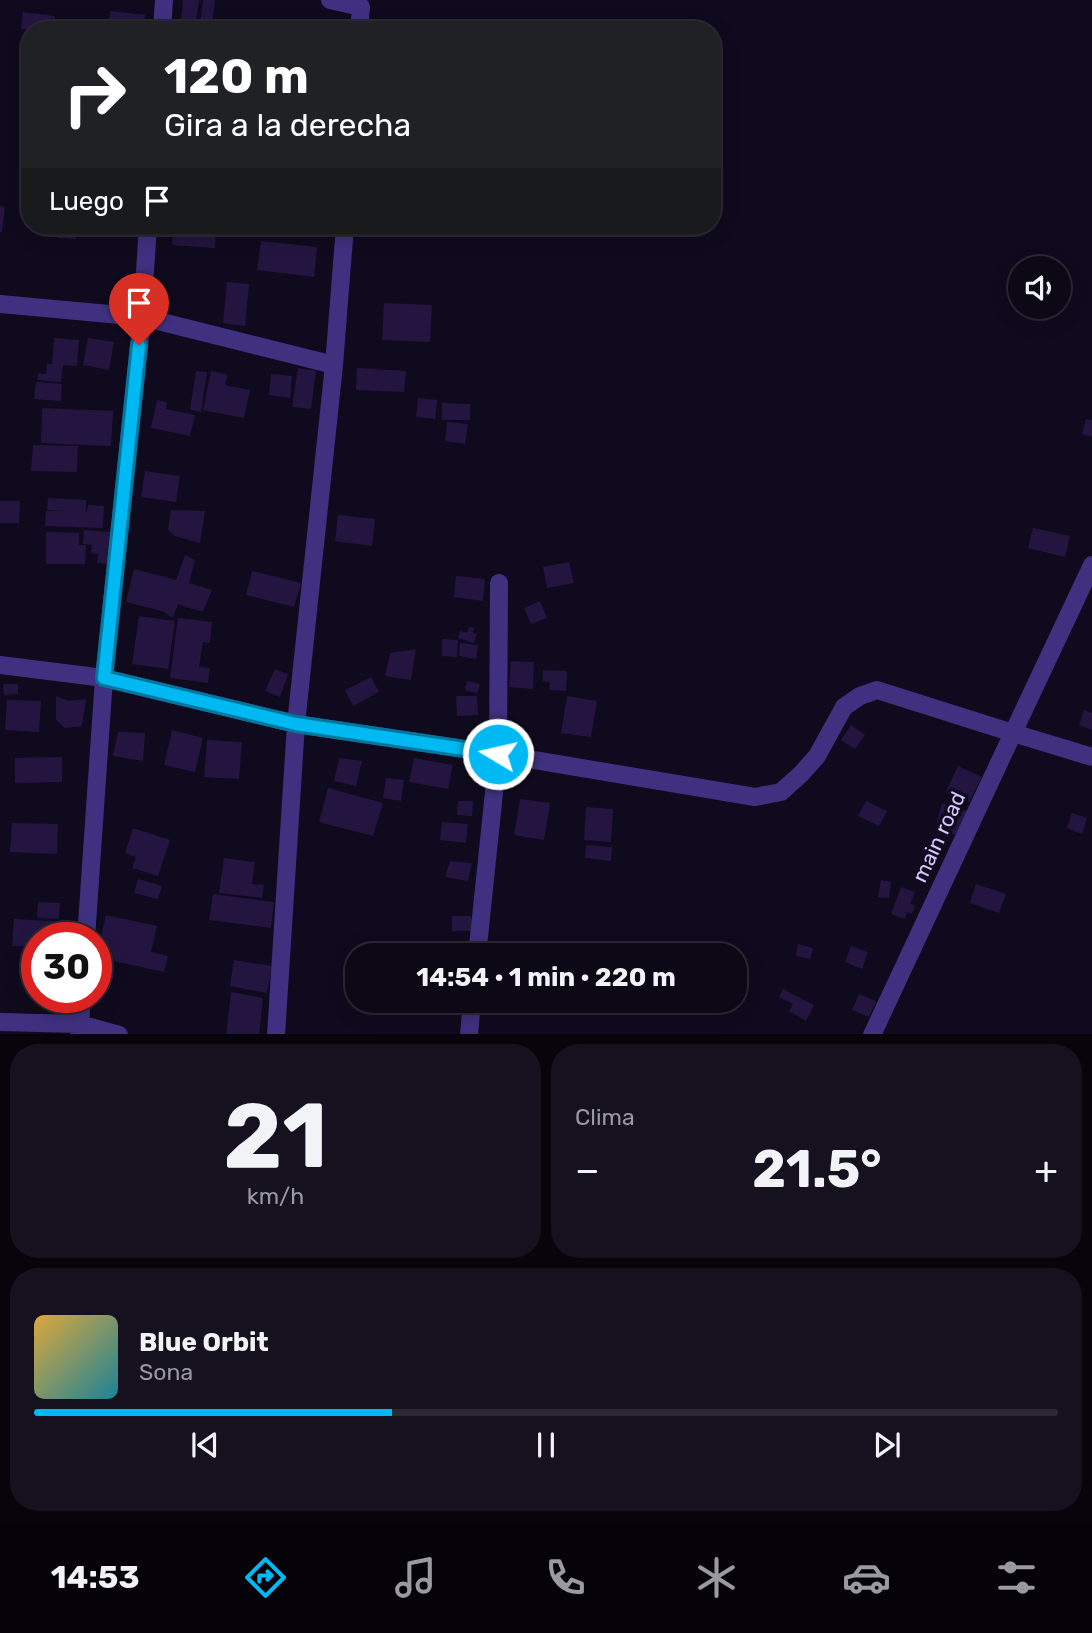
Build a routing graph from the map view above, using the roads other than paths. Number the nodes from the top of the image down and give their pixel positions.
1 (164, 0) edge
2 (330, 0) edge
3 (361, 3) edge
4 (163, 21) edge
5 (360, 21) edge
6 (147, 235) edge
7 (344, 235) edge
8 (0, 304) edge
9 (142, 317) junction
10 (334, 365) junction
11 (1092, 565) edge
12 (499, 583) dead end
13 (0, 665) edge
14 (104, 678) junction
15 (296, 724) junction
16 (1013, 733) junction
17 (498, 754) junction
18 (1092, 757) edge
19 (87, 922) edge
20 (478, 943) edge
21 (471, 1013) edge
22 (0, 1021) edge
23 (80, 1029) edge
24 (119, 1034) edge
25 (276, 1034) edge
26 (469, 1034) edge
27 (872, 1034) edge

1 - 4 street
2 - 3 street
3 - 5 street
6 - 9 street
7 - 10 street
8 - 9 street
9 - 10 street
9 - 14 street
10 - 15 street
11 - 16 street, main road
12 - 17 street
13 - 14 street
14 - 15 street
14 - 19 street
15 - 17 street
15 - 25 street
16 - 17 street
16 - 18 street
16 - 27 street, main road
17 - 20 street
21 - 26 street
22 - 23 street
23 - 24 street

